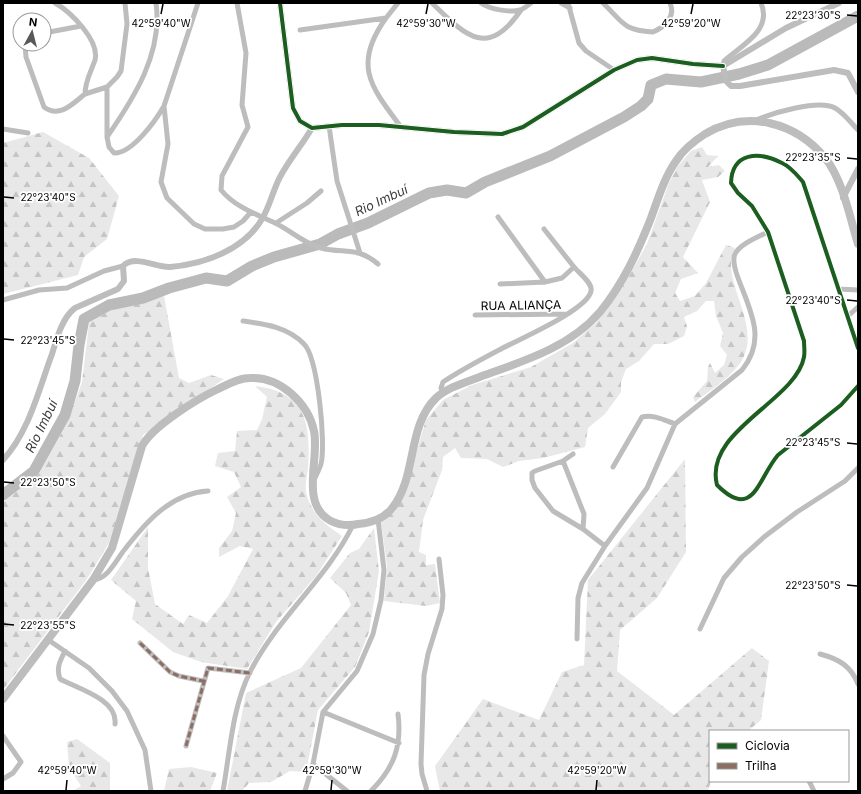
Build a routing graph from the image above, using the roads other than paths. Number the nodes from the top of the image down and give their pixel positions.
1 (56, 3) edge
2 (125, 3) edge
3 (156, 3) edge
4 (198, 3) edge
5 (237, 3) edge
6 (280, 3) edge
7 (398, 3) edge
8 (432, 3) edge
9 (481, 3) edge
10 (531, 3) edge
11 (561, 3) edge
12 (603, 3) edge
13 (670, 3) edge
14 (761, 3) edge
15 (839, 3) edge
16 (569, 5) edge
17 (521, 10) junction
18 (386, 18) junction
19 (81, 26) junction
20 (300, 30) dead end
21 (52, 31) edge
22 (26, 52) edge
23 (723, 69) junction
24 (614, 70) junction
25 (107, 87) junction
26 (858, 92) edge
27 (85, 94) junction
28 (164, 106) junction
29 (756, 120) junction
30 (328, 126) junction
31 (401, 127) junction
32 (312, 128) junction
33 (3, 129) edge
34 (858, 130) edge
35 (28, 133) dead end
36 (107, 137) junction
37 (858, 169) edge
38 (321, 190) dead end
39 (843, 198) junction
40 (251, 212) junction
41 (498, 217) dead end
42 (263, 219) junction
43 (276, 223) junction
44 (544, 229) dead end
45 (768, 232) junction
46 (858, 244) edge
47 (360, 253) junction
48 (378, 264) dead end
49 (123, 266) junction
50 (574, 267) junction
51 (546, 282) junction
52 (500, 284) dead end
53 (838, 289) junction
54 (858, 290) edge
55 (3, 300) edge
56 (858, 307) edge
57 (568, 314) junction
58 (475, 315) dead end
59 (848, 316) junction
60 (242, 321) dead end
61 (858, 348) edge
62 (858, 386) edge
63 (444, 393) junction
64 (675, 424) junction
65 (573, 454) dead end
66 (3, 460) edge
67 (562, 461) junction
68 (613, 467) dead end
69 (858, 468) edge
70 (313, 480) junction
71 (208, 491) dead end
72 (378, 519) junction
73 (352, 525) junction
74 (583, 529) junction
75 (605, 546) junction
76 (439, 559) dead end
77 (93, 580) junction
78 (700, 629) dead end
79 (47, 639) junction
80 (577, 639) dead end
81 (140, 643) dead end
82 (65, 651) junction
83 (820, 654) dead end
84 (250, 673) junction
85 (203, 682) junction
86 (858, 684) edge
87 (3, 699) edge
88 (323, 712) junction
89 (398, 714) dead end
90 (115, 724) dead end
91 (3, 736) edge
92 (399, 743) junction
93 (186, 746) dead end
94 (313, 764) junction
95 (3, 779) edge
96 (810, 782) edge
97 (151, 791) edge
98 (223, 791) edge
99 (305, 791) edge
100 (347, 791) edge
101 (371, 791) edge
102 (428, 791) edge
103 (814, 791) edge

1 - 19 street
2 - 25 street
3 - 36 street
4 - 28 street
5 - 40 street
6 - 32 street
7 - 18 street
8 - 17 street
9 - 17 street
10 - 17 street
11 - 16 street
12 - 13 street
14 - 23 street
15 - 23 street
16 - 24 street
18 - 20 street
18 - 31 street
19 - 21 street
19 - 27 street
22 - 27 street
23 - 24 street
23 - 26 street
24 - 31 street
25 - 27 street
25 - 36 street
28 - 36 street
28 - 40 street
29 - 34 street
29 - 39 main road
29 - 63 main road
30 - 31 street
30 - 32 street
30 - 47 street
32 - 42 street
33 - 35 street
37 - 39 street
38 - 43 street
39 - 46 main road
40 - 42 street
41 - 51 street
42 - 43 street
42 - 49 street
43 - 47 street
44 - 50 street
45 - 53 street
45 - 62 street
45 - 64 street
47 - 48 street
49 - 55 street
49 - 66 street
50 - 51 street
50 - 57 street
51 - 52 street
53 - 54 street
53 - 59 street
56 - 59 street
57 - 58 street, RUA ALIANÇA
57 - 63 street
59 - 61 street
60 - 70 street
63 - 72 main road
64 - 68 street
64 - 75 street
65 - 67 street
67 - 74 street
67 - 74 street
69 - 78 street
70 - 73 main road
70 - 77 main road
71 - 77 street
72 - 73 main road
72 - 88 street
73 - 84 street
74 - 75 street
75 - 80 street
76 - 102 street
77 - 79 main road
79 - 82 street
79 - 87 main road
81 - 85 street
82 - 90 street
82 - 97 street
83 - 86 street
84 - 85 street
84 - 98 street
85 - 93 street
88 - 92 street
88 - 94 street
89 - 92 street
91 - 95 street
92 - 101 street
94 - 99 street
94 - 100 street
96 - 103 street

